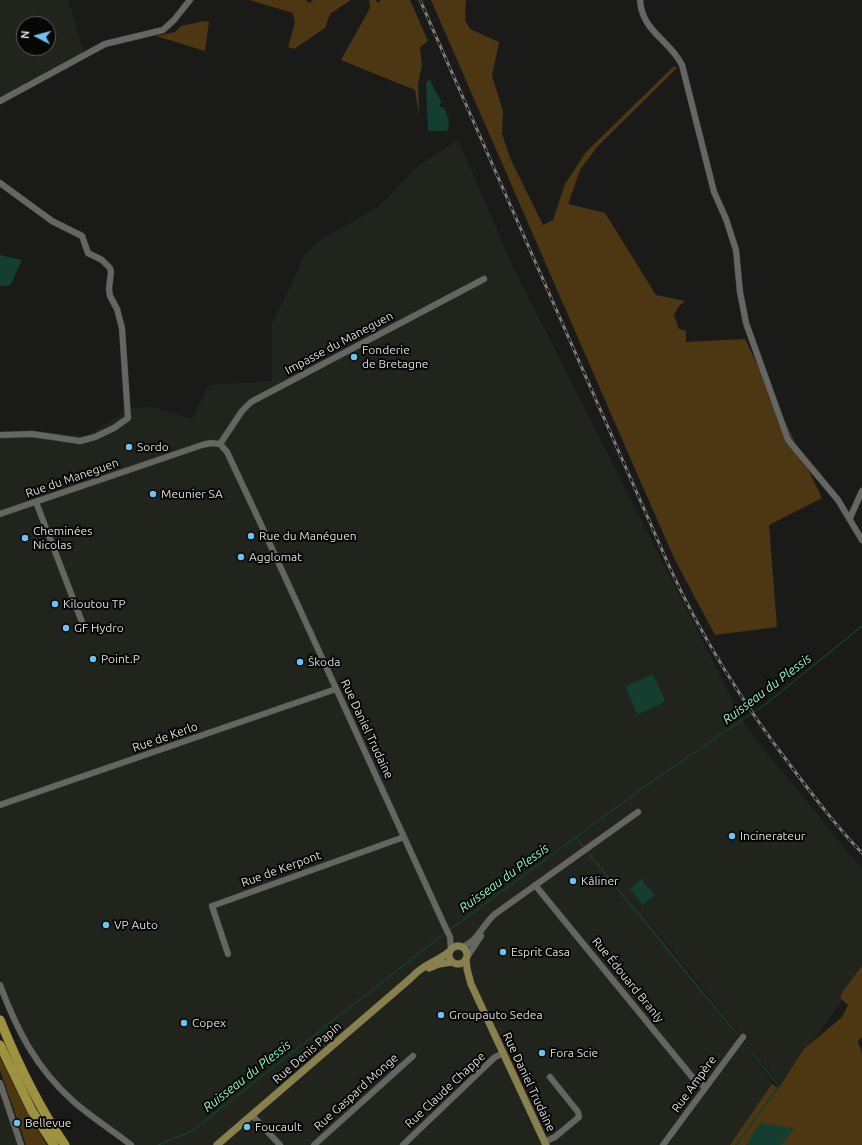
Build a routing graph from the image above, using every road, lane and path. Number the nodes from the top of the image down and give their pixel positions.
1 (190, 0) edge
2 (640, 0) edge
3 (0, 101) edge
4 (0, 183) edge
5 (484, 279) dead end
6 (0, 435) edge
7 (220, 444) junction
8 (862, 491) edge
9 (36, 502) junction
10 (0, 514) edge
11 (850, 518) junction
12 (862, 540) edge
13 (82, 622) dead end
14 (336, 689) junction
15 (0, 805) edge
16 (638, 812) dead end
17 (404, 837) junction
18 (535, 885) junction
19 (486, 923) junction
20 (450, 937) junction
21 (460, 946) junction
22 (451, 950) junction
23 (228, 954) dead end
24 (466, 958) junction
25 (454, 963) junction
26 (411, 978) junction
27 (471, 984) junction
28 (0, 985) edge
29 (0, 1020) edge
30 (743, 1037) dead end
31 (0, 1045) edge
32 (504, 1053) junction
33 (413, 1056) dead end
34 (550, 1077) dead end
35 (0, 1083) edge
36 (705, 1088) junction
37 (252, 1115) junction
38 (545, 1143) edge
39 (21, 1145) edge
40 (54, 1145) edge
41 (65, 1145) edge
42 (131, 1145) edge
43 (217, 1145) edge
44 (280, 1145) edge
45 (314, 1145) edge
46 (403, 1145) edge
47 (663, 1145) edge

1 - 3 street
2 - 11 street
4 - 6 street
5 - 7 street, Impasse du Maneguen
7 - 9 street, Rue du Maneguen
7 - 14 street, Rue Daniel Trudaine
8 - 11 street
9 - 10 street, Rue du Maneguen
9 - 13 street
11 - 12 street
14 - 15 street, Rue de Kerlo
14 - 17 street, Rue Daniel Trudaine
16 - 18 street
17 - 20 street, Rue Daniel Trudaine
17 - 23 street, Rue de Kerpont
18 - 19 street
18 - 36 street, Rue Édouard Branly
19 - 21 street
19 - 24 street
20 - 21 street, Rue Daniel Trudaine
20 - 22 street, Rue Daniel Trudaine
21 - 22 main road
21 - 24 main road
22 - 25 main road
22 - 26 main road, Rue Denis Papin
24 - 25 main road
24 - 27 main road, Rue Daniel Trudaine
25 - 26 main road, Rue Denis Papin
25 - 27 main road, Rue Daniel Trudaine
26 - 37 main road, Rue Denis Papin
27 - 32 main road, Rue Daniel Trudaine
28 - 42 street
29 - 41 highway
30 - 36 street, Rue Ampère
31 - 40 highway
32 - 38 main road, Rue Daniel Trudaine
32 - 46 street, Rue Claude Chappe
33 - 45 street, Rue Gaspard Monge
34 - 38 street
35 - 39 street
36 - 47 street, Rue Ampère
37 - 43 main road, Rue Denis Papin
37 - 44 street

